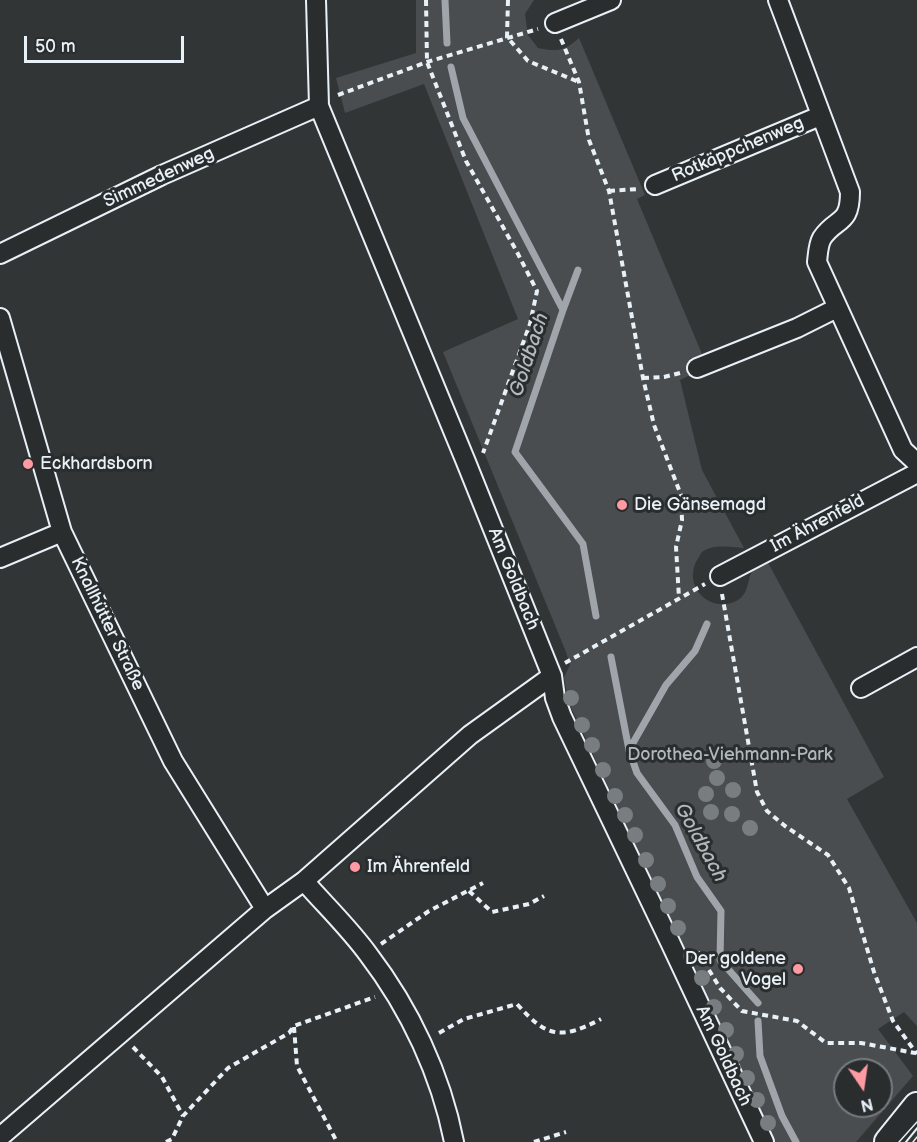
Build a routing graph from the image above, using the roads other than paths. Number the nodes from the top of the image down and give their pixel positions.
1 (316, 0) edge
2 (611, 0) edge
3 (778, 0) edge
4 (555, 23) road end
5 (319, 106) junction
6 (820, 116) junction
7 (656, 185) road end
8 (0, 254) edge
9 (837, 308) junction
10 (0, 318) edge
11 (697, 368) road end
12 (917, 463) edge
13 (917, 473) edge
14 (62, 532) junction
15 (0, 558) edge
16 (720, 576) road end
17 (917, 657) edge
18 (552, 675) junction
19 (861, 688) dead end
20 (304, 881) junction
21 (265, 909) junction
22 (917, 1106) edge
23 (0, 1137) edge
24 (454, 1142) edge
25 (764, 1142) edge
26 (888, 1142) edge

1 - 5 street, Am Goldbach
2 - 4 street
3 - 6 street, Rotkäppchenweg
5 - 8 street, Simmedenweg
5 - 18 street, Am Goldbach
6 - 7 street, Rotkäppchenweg
6 - 9 street, Rotkäppchenweg
9 - 11 street
9 - 12 street, Rotkäppchenweg
10 - 14 street, Knallhütter Straße
13 - 16 street, Im Ährenfeld
14 - 15 street
14 - 21 street, Knallhütter Straße
17 - 19 street
18 - 20 street
18 - 25 street, Am Goldbach
20 - 21 street
20 - 24 street
21 - 23 street
22 - 26 main road

